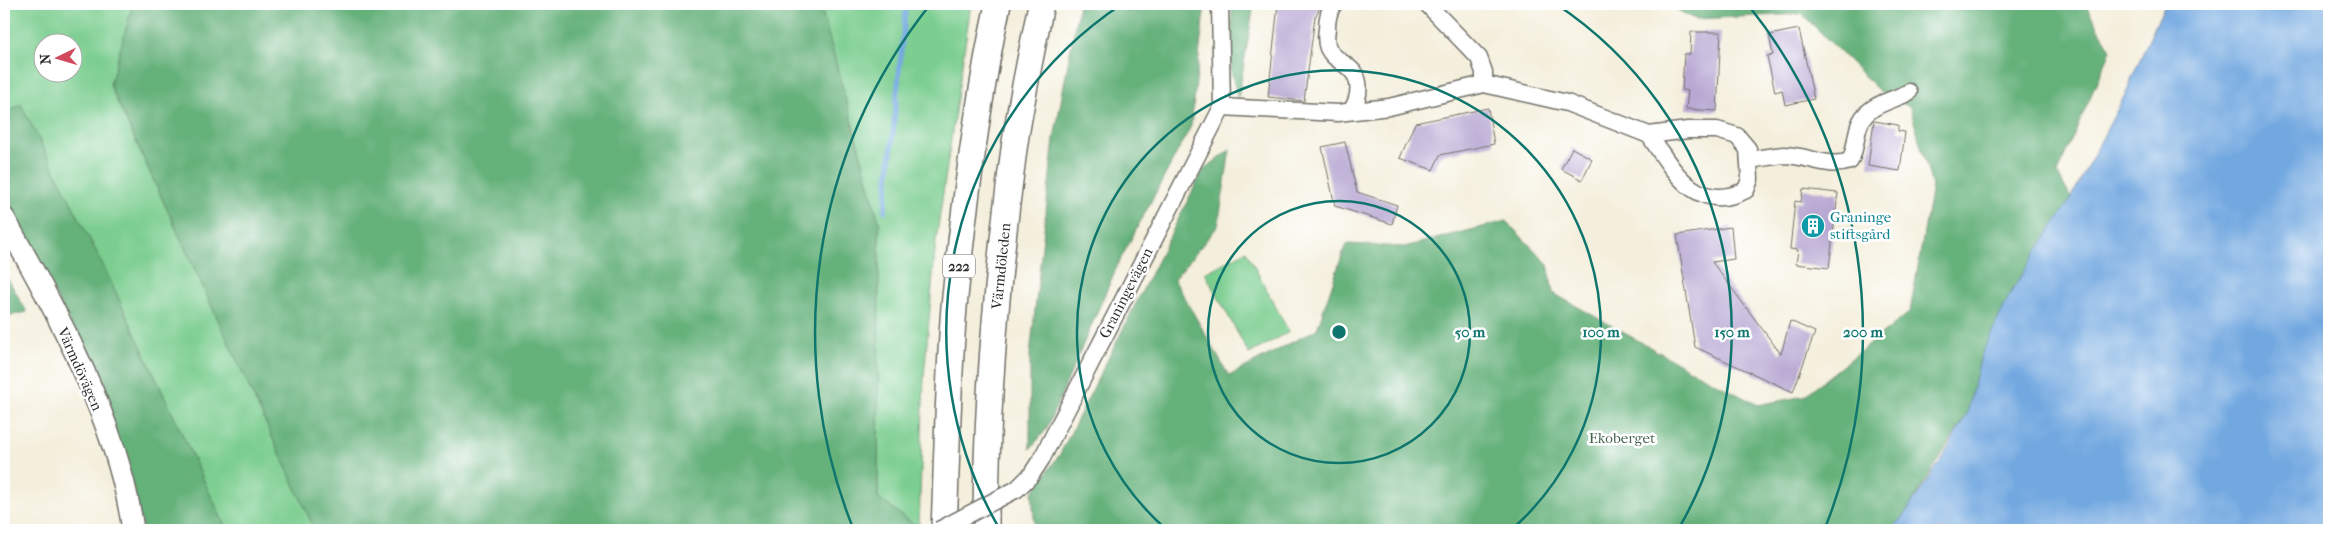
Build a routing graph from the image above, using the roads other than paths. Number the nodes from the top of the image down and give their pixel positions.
1 (998, 4) edge
2 (1041, 4) edge
3 (1220, 4) edge
4 (1334, 4) edge
5 (1427, 4) edge
6 (1484, 84) junction
7 (1909, 92) dead end
8 (1222, 107) junction
9 (1351, 111) junction
10 (1649, 135) junction
11 (1749, 160) junction
12 (4, 218) edge
13 (133, 530) edge
14 (939, 530) edge
15 (944, 530) edge
16 (986, 530) edge

1 - 15 highway, 222
2 - 16 highway, Värmdöleden
3 - 8 street, Graningevägen
4 - 9 street
5 - 6 street
6 - 9 street
6 - 10 street
7 - 11 street
8 - 9 street
8 - 14 street, Graningevägen, bridge
10 - 11 street
10 - 11 street
12 - 13 main road, Värmdövägen

